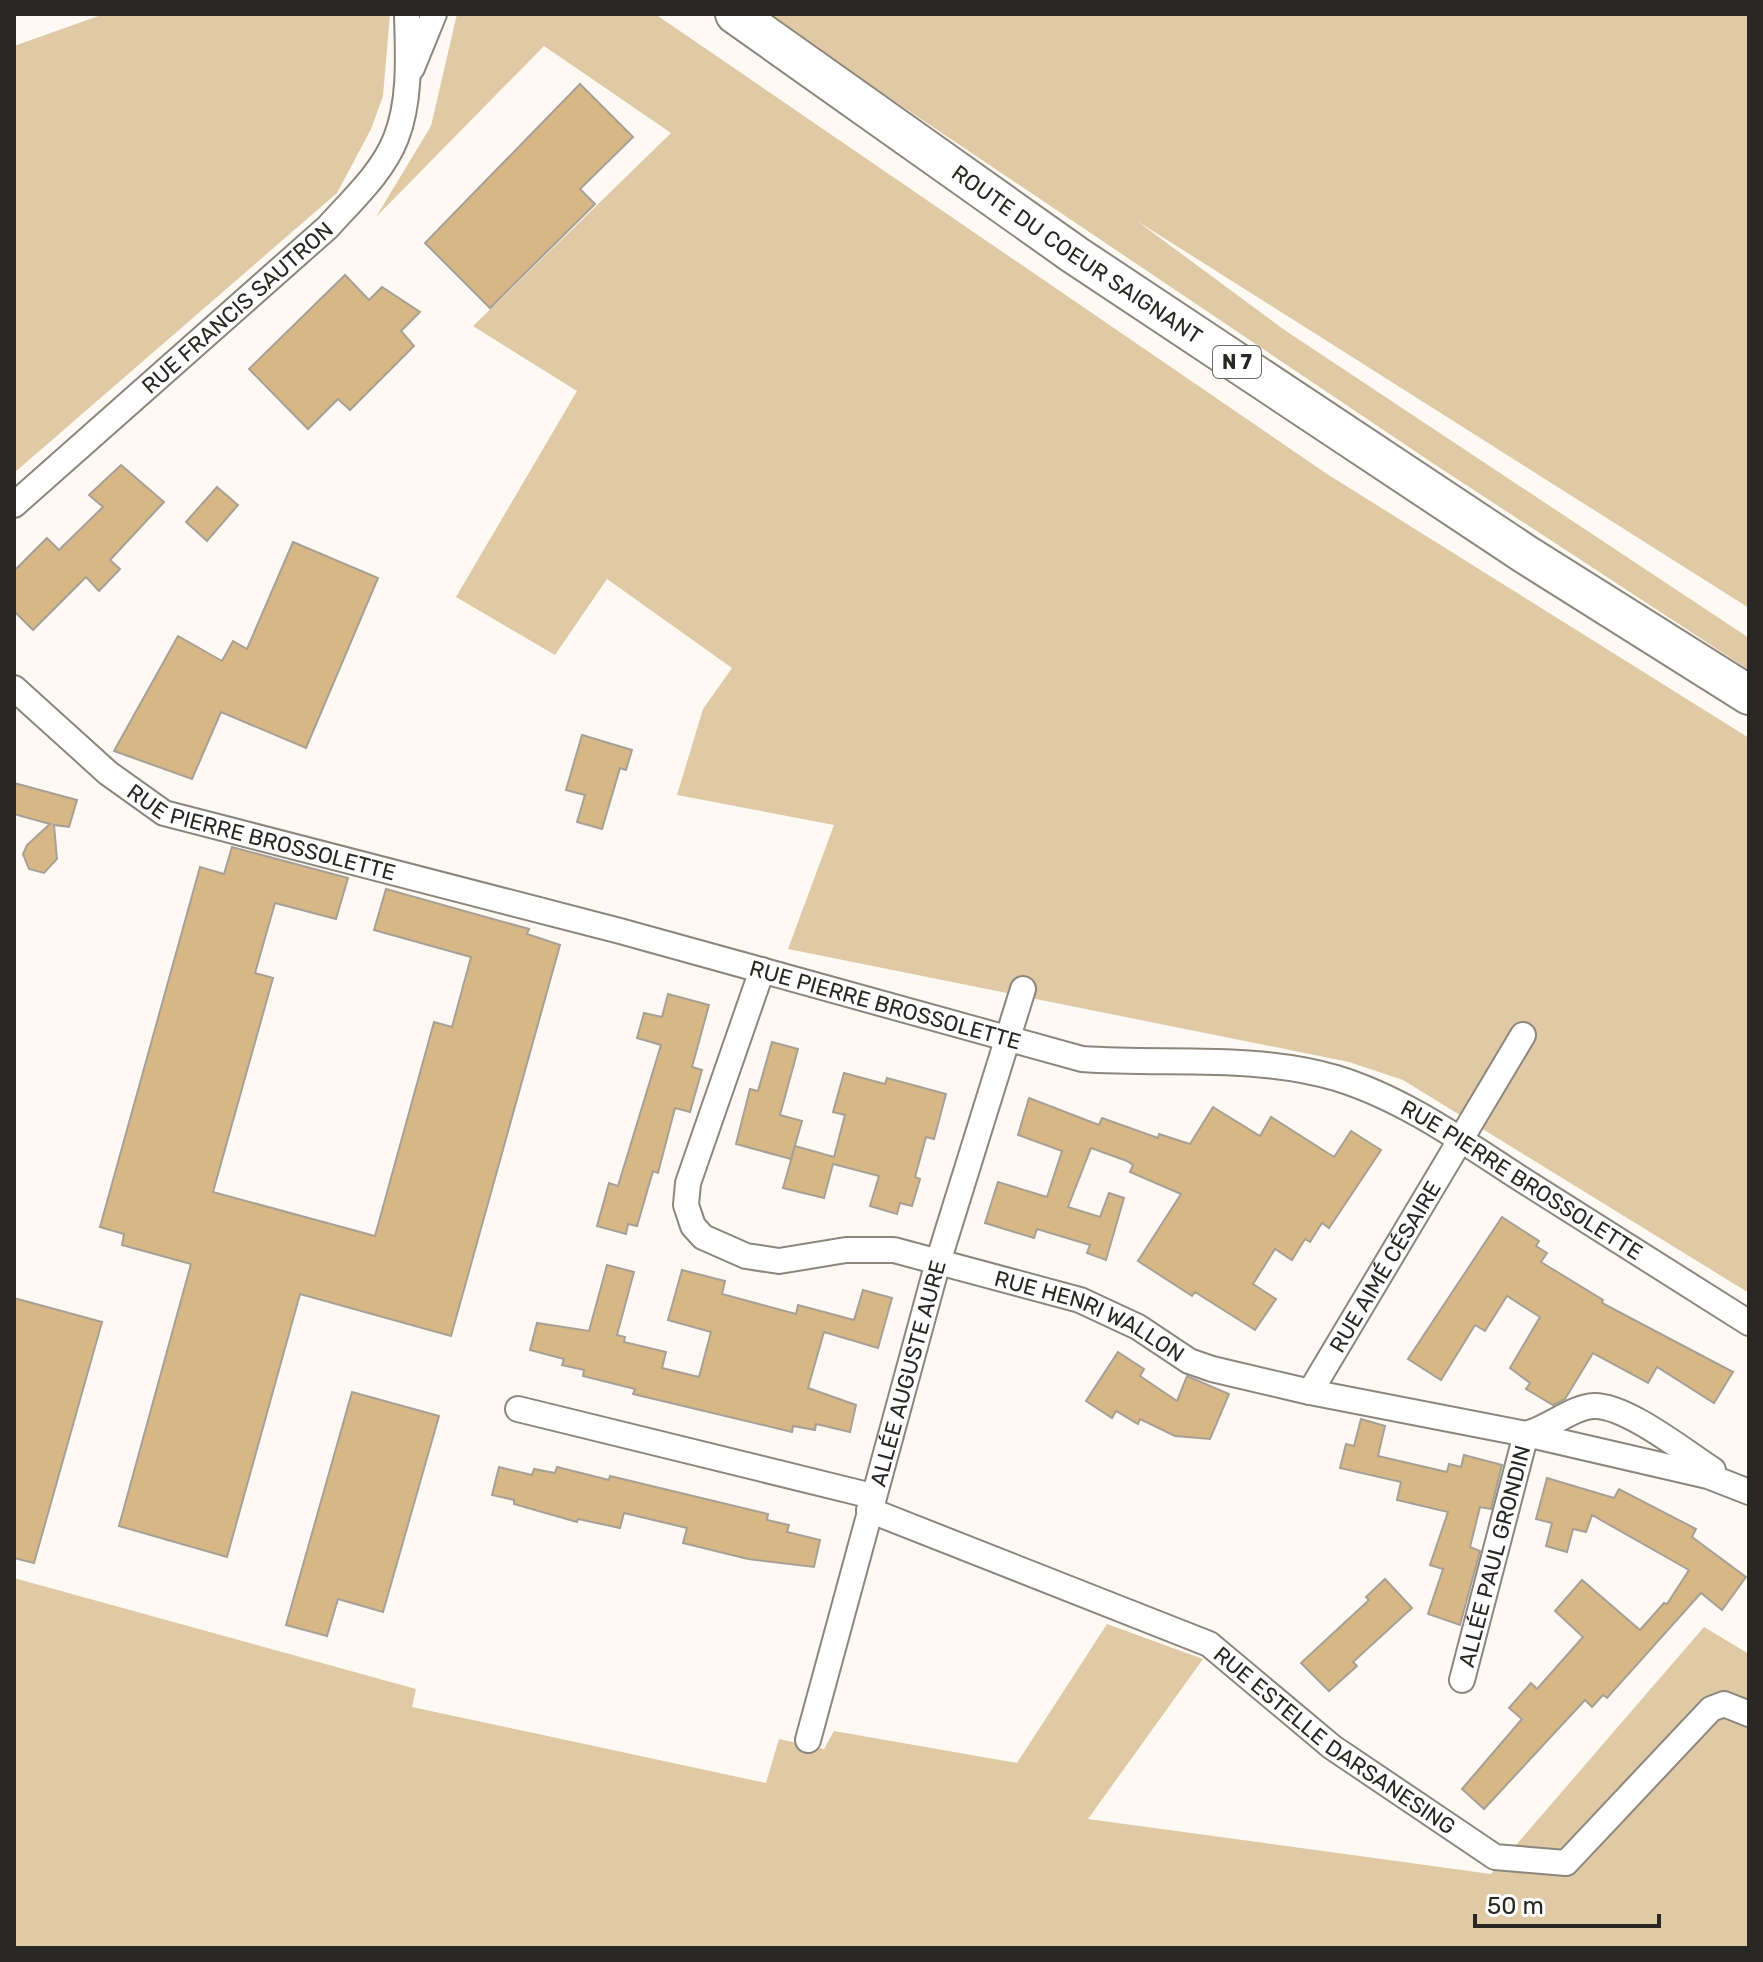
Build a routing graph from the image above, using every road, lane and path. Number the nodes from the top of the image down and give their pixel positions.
1 (407, 14) edge
2 (434, 14) edge
3 (735, 14) edge
4 (408, 77) junction
5 (14, 505) edge
6 (14, 688) edge
7 (1749, 695) edge
8 (762, 970) junction
9 (1023, 989) dead end
10 (1523, 1035) dead end
11 (1008, 1039) junction
12 (1459, 1139) junction
13 (938, 1262) junction
14 (1749, 1323) edge
15 (1310, 1392) junction
16 (518, 1409) dead end
17 (1526, 1434) junction
18 (1746, 1490) edge
19 (871, 1503) junction
20 (1462, 1680) dead end
21 (1749, 1714) edge
22 (808, 1740) dead end

1 - 4 street
2 - 4 street
3 - 7 main road, ROUTE DU COEUR SAIGNANT / N 7
4 - 5 street, RUE FRANCIS SAUTRON
6 - 8 street, RUE PIERRE BROSSOLETTE
8 - 11 street, RUE PIERRE BROSSOLETTE
8 - 13 street, RUE HENRI WALLON
9 - 11 street, ALLÉE AUGUSTE AURE
10 - 12 street, RUE AIMÉ CÉSAIRE
11 - 12 street, RUE PIERRE BROSSOLETTE
11 - 13 street, ALLÉE AUGUSTE AURE
12 - 14 street, RUE PIERRE BROSSOLETTE
12 - 15 street, RUE AIMÉ CÉSAIRE
13 - 15 street, RUE HENRI WALLON
13 - 19 street, ALLÉE AUGUSTE AURE
15 - 17 street, RUE HENRI WALLON
16 - 19 street, ALLÉE AUGUSTE AURE
17 - 18 street, RUE HENRI WALLON
17 - 18 street
17 - 20 street, ALLÉE PAUL GRONDIN
19 - 21 street, RUE ESTELLE DARSANESING
19 - 22 street

